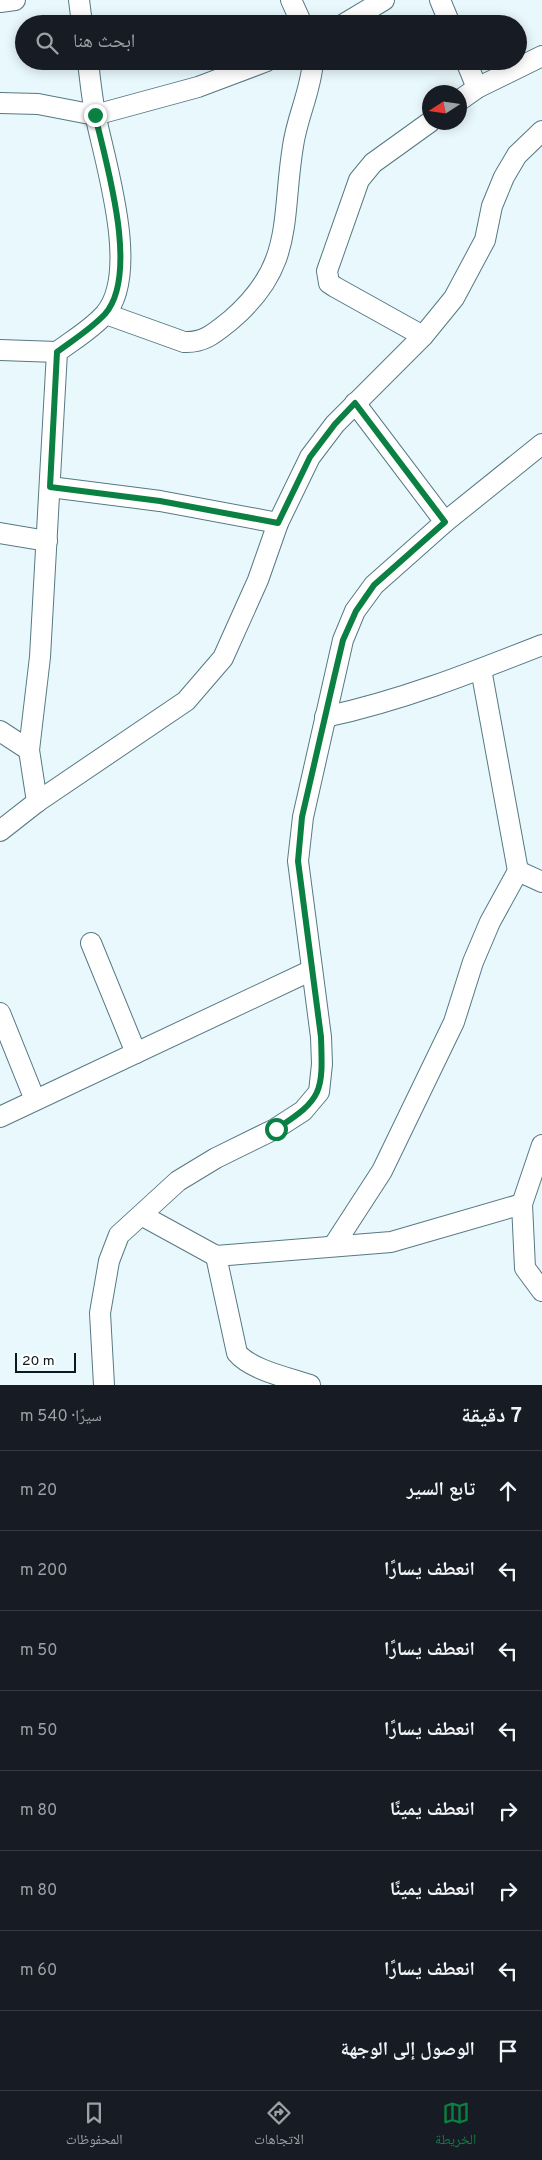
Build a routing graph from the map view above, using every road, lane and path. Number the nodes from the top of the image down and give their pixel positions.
1 (15, 0) edge
2 (79, 0) edge
3 (291, 0) edge
4 (384, 0) edge
5 (440, 0) edge
6 (0, 2) edge
7 (81, 15) edge
8 (298, 15) edge
9 (359, 15) edge
10 (446, 15) edge
11 (542, 56) edge
12 (527, 63) edge
13 (89, 70) edge
14 (243, 70) edge
15 (312, 70) edge
16 (470, 70) edge
17 (514, 70) edge
18 (477, 88) junction
19 (467, 95) edge
20 (0, 103) edge
21 (95, 115) junction
22 (422, 128) edge
23 (542, 131) edge
24 (106, 314) junction
25 (423, 336) junction
26 (0, 350) edge
27 (57, 352) junction
28 (355, 403) junction
29 (542, 444) edge
30 (50, 487) junction
31 (445, 522) junction
32 (278, 523) junction
33 (0, 533) edge
34 (47, 541) junction
35 (542, 645) edge
36 (481, 669) junction
37 (325, 717) junction
38 (0, 731) edge
39 (28, 750) junction
40 (38, 802) junction
41 (0, 831) edge
42 (518, 871) junction
43 (542, 882) edge
44 (91, 943) dead end
45 (312, 970) junction
46 (0, 1013) edge
47 (136, 1053) junction
48 (35, 1100) junction
49 (0, 1117) edge
50 (542, 1145) edge
51 (522, 1204) junction
52 (143, 1216) junction
53 (334, 1245) junction
54 (216, 1256) junction
55 (542, 1291) edge
56 (104, 1385) edge
57 (310, 1385) edge

1 - 6 street
2 - 7 street
3 - 8 street
4 - 9 street
5 - 10 street
11 - 12 street
13 - 21 street
14 - 21 street
15 - 24 street
16 - 18 street
17 - 18 street
18 - 19 street
20 - 21 street
21 - 24 street
22 - 25 street
23 - 25 street
24 - 27 street
25 - 28 street
26 - 27 street
27 - 30 street
28 - 31 street
28 - 32 street
29 - 31 street
30 - 32 street
30 - 34 street
31 - 37 street
32 - 40 street
33 - 34 street
34 - 39 street
35 - 36 street
36 - 37 street
36 - 42 street
37 - 45 street
38 - 39 street
39 - 40 street
40 - 41 street
42 - 43 street
42 - 53 street
44 - 47 street
45 - 47 street
45 - 52 street
46 - 48 street
47 - 48 street
48 - 49 street
50 - 51 street
51 - 53 street
51 - 55 street
52 - 54 street
52 - 56 street
53 - 54 street
54 - 57 street

